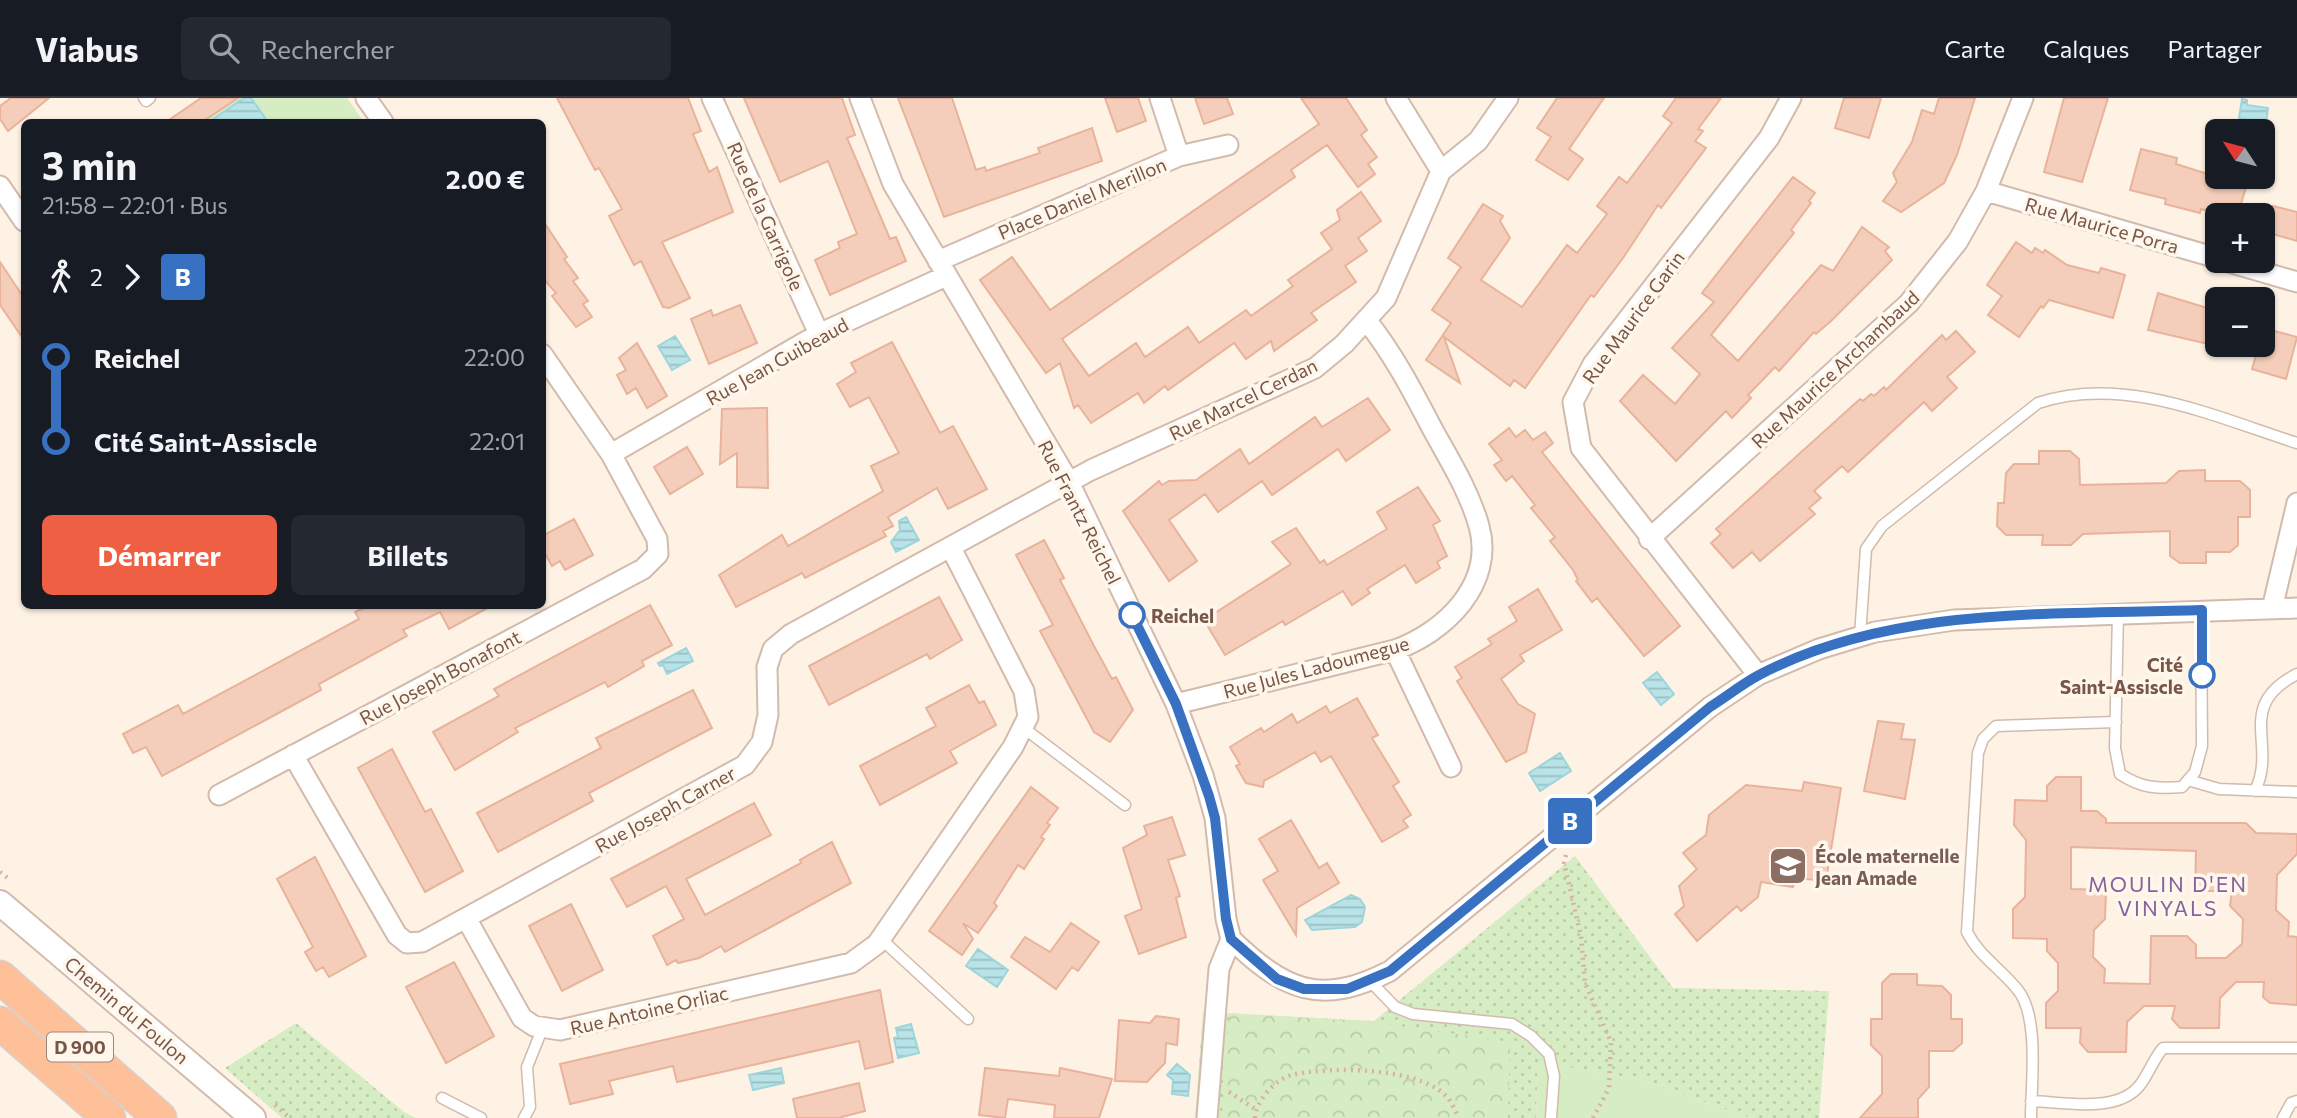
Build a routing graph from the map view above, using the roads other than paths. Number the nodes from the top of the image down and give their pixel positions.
1 (144, 98) edge
2 (150, 98) edge
3 (366, 98) edge
4 (712, 98) edge
5 (860, 98) edge
6 (1160, 98) edge
7 (1396, 98) edge
8 (1508, 98) edge
9 (1791, 98) edge
10 (2023, 98) edge
11 (381, 119) edge
12 (1228, 145) dead end
13 (1179, 156) junction
14 (1441, 171) junction
15 (0, 186) edge
16 (1986, 191) junction
17 (21, 217) edge
18 (2205, 255) edge
19 (942, 269) junction
20 (2266, 273) edge
21 (2297, 282) edge
22 (1367, 321) junction
23 (819, 334) junction
24 (546, 361) edge
25 (2297, 443) edge
26 (611, 454) junction
27 (1069, 482) junction
28 (2297, 503) edge
29 (1648, 539) junction
30 (951, 548) junction
31 (2297, 608) edge
32 (2272, 609) junction
33 (2202, 610) junction
34 (2119, 612) junction
35 (1860, 636) junction
36 (1395, 650) junction
37 (2297, 674) edge
38 (1758, 675) junction
39 (1176, 704) junction
40 (2116, 722) junction
41 (1024, 729) junction
42 (293, 755) junction
43 (1451, 767) dead end
44 (2188, 780) junction
45 (2255, 791) junction
46 (2297, 792) edge
47 (219, 795) dead end
48 (1125, 806) dead end
49 (0, 903) edge
50 (466, 918) junction
51 (880, 938) junction
52 (1231, 939) junction
53 (0, 977) edge
54 (1370, 981) junction
55 (968, 1019) dead end
56 (0, 1023) edge
57 (543, 1027) junction
58 (2297, 1048) edge
59 (442, 1098) dead end
60 (2031, 1101) junction
61 (2297, 1101) edge
62 (108, 1118) edge
63 (160, 1118) edge
64 (253, 1118) edge
65 (481, 1118) edge
66 (524, 1118) edge
67 (1207, 1118) edge
68 (1551, 1118) edge
69 (2031, 1118) edge
70 (2283, 1118) edge

1 - 2 lane
3 - 11 street
4 - 23 street, Rue de la Garrigole
5 - 19 street, Rue Frantz Reichel
6 - 13 street
7 - 14 street
8 - 14 street
9 - 29 street, Rue Maurice Garin
10 - 16 street, Rue Maurice Archambaud
12 - 13 street, Place Daniel Merillon
13 - 19 street, Place Daniel Merillon
14 - 22 street, Rue Marcel Cerdan
15 - 17 street
16 - 18 street, Rue Maurice Porra
16 - 29 street, Rue Maurice Archambaud
19 - 23 street, Rue Jean Guibeaud
19 - 27 street, Rue Frantz Reichel
20 - 21 street
22 - 27 street, Rue Marcel Cerdan
22 - 36 street, Rue Jules Ladoumegue
23 - 26 street, Rue Jean Guibeaud
24 - 26 street
25 - 35 lane
26 - 42 street, Rue Joseph Bonafont
27 - 30 street, Rue Joseph Carner
27 - 39 street, Rue Frantz Reichel
28 - 32 street
29 - 38 street, Rue Maurice Garin
30 - 41 street
30 - 50 street, Rue Joseph Carner
31 - 32 street
32 - 33 street
33 - 34 street
33 - 44 lane
34 - 35 street
34 - 40 lane
35 - 38 street
36 - 39 street, Rue Jules Ladoumegue
36 - 43 street
37 - 45 lane
38 - 54 street
39 - 52 street, Rue Frantz Reichel
40 - 44 lane
40 - 60 lane
41 - 48 lane
41 - 51 street, Rue Antoine Orliac
42 - 47 street, Rue Joseph Bonafont
42 - 50 street, Rue Joseph Carner
44 - 45 lane
45 - 46 lane
49 - 64 street, Chemin du Foulon
50 - 57 street, Rue Antoine Orliac
51 - 55 lane
51 - 57 street, Rue Antoine Orliac
52 - 54 street
52 - 67 street
53 - 63 highway, D 900
54 - 68 lane
56 - 62 highway, D 900
57 - 66 lane
58 - 60 lane
59 - 65 lane
60 - 69 lane
61 - 70 lane

